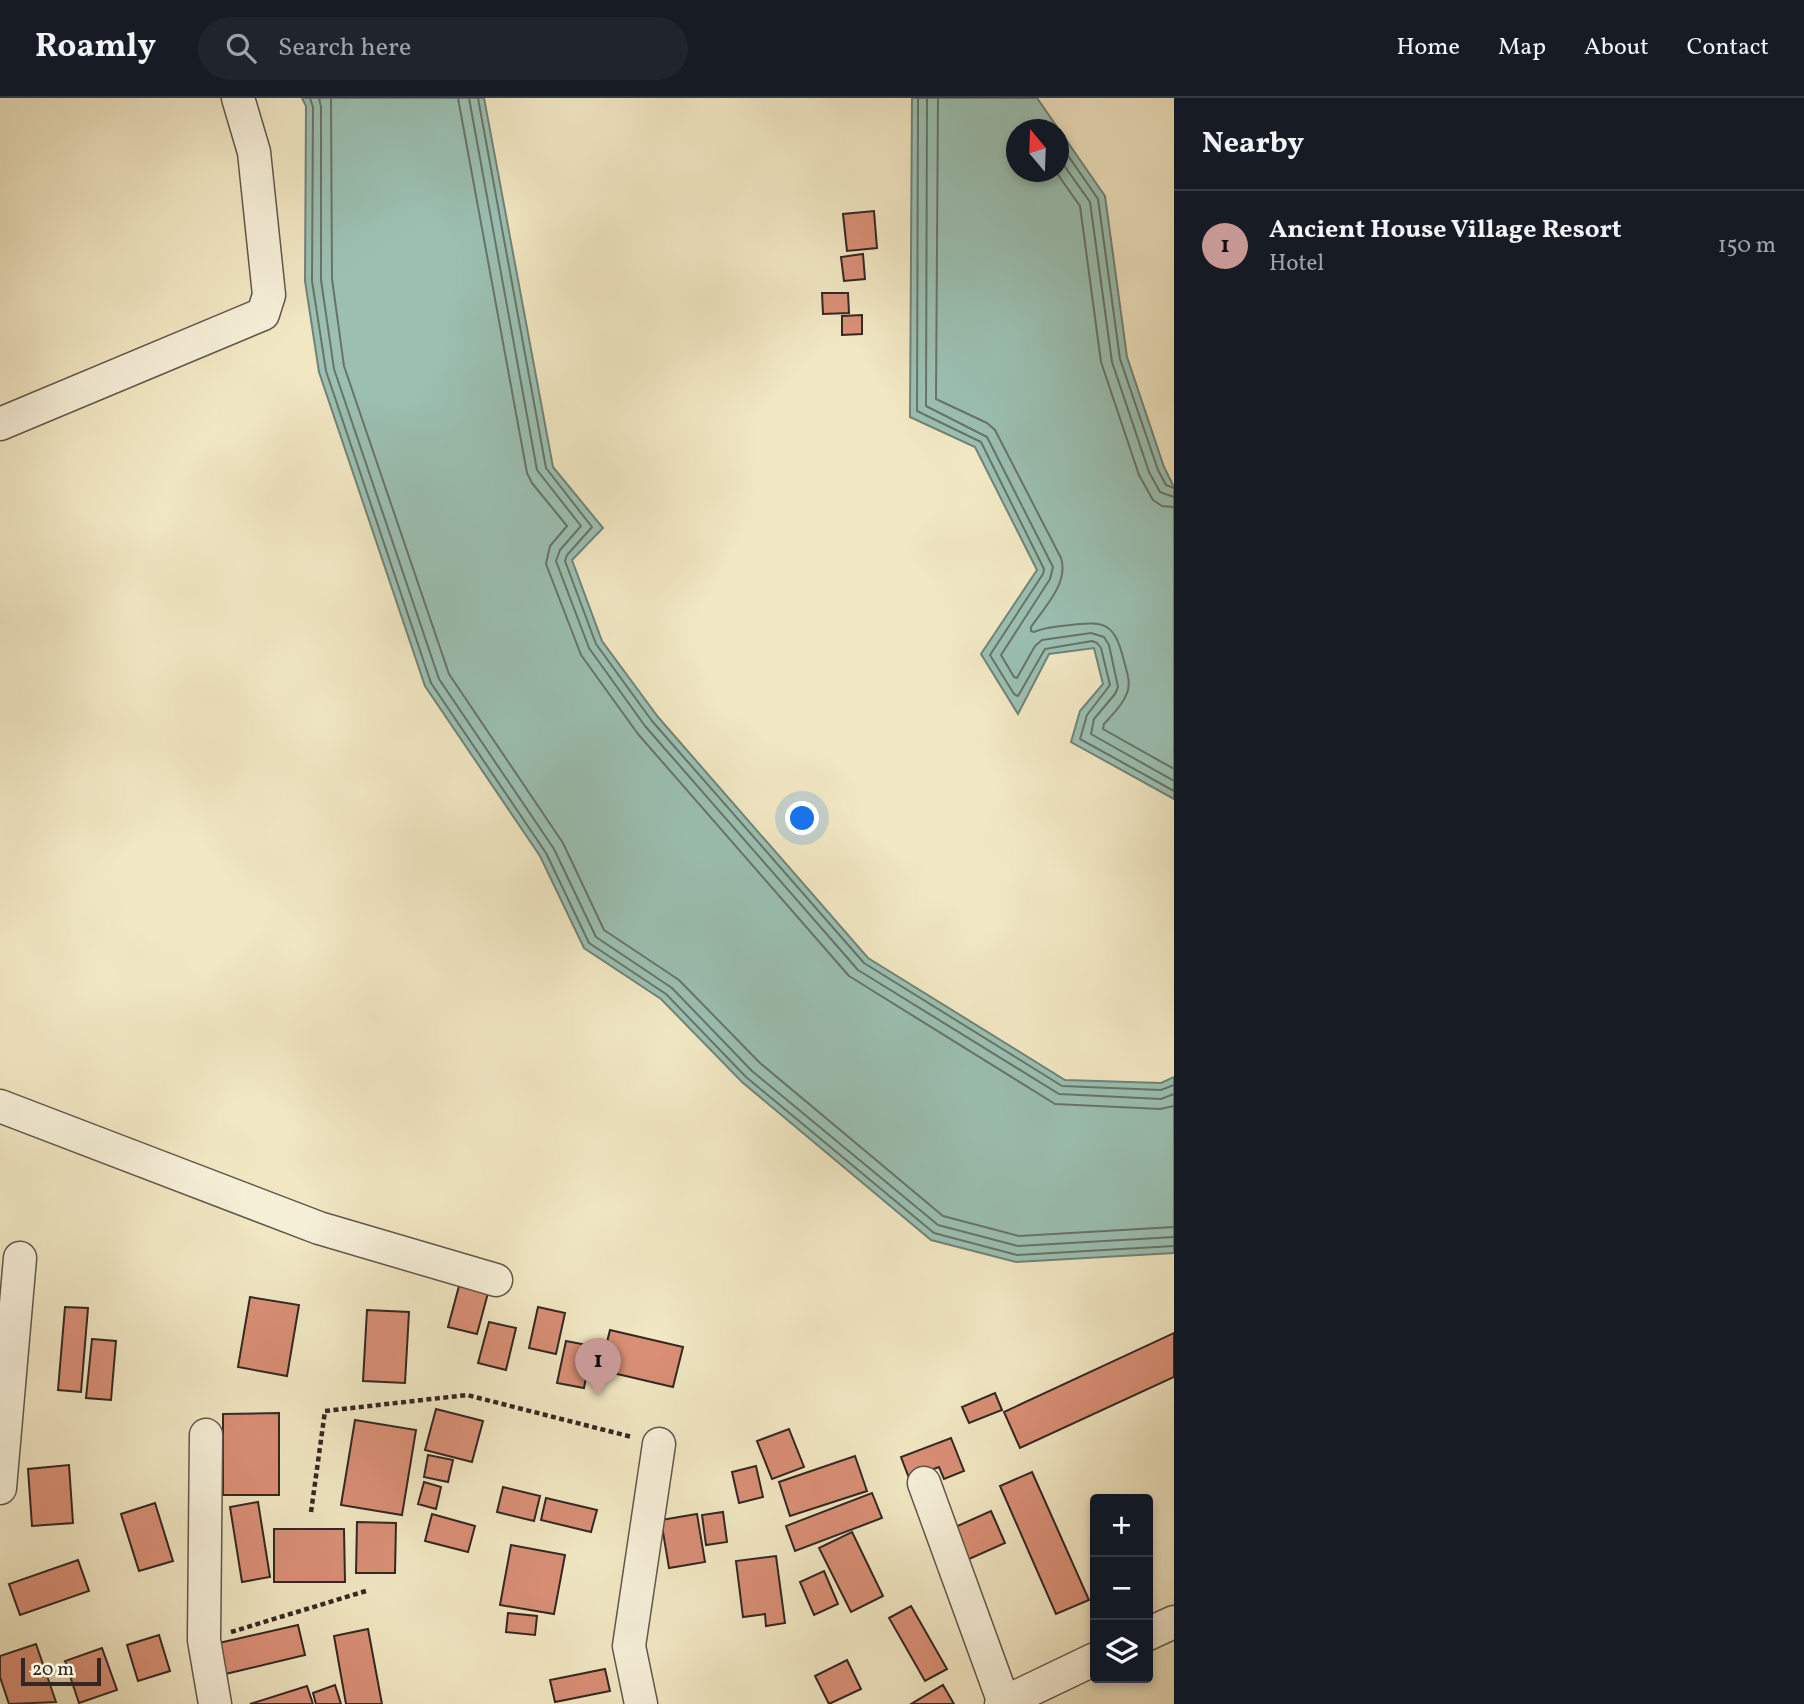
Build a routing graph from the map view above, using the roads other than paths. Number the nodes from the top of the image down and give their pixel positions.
1 (238, 98) edge
2 (0, 424) edge
3 (0, 1106) edge
4 (20, 1258) dead end
5 (496, 1280) dead end
6 (206, 1435) dead end
7 (659, 1444) road end
8 (924, 1483) dead end
9 (0, 1488) edge
10 (1174, 1622) edge
11 (1153, 1632) edge
12 (1090, 1661) edge
13 (1002, 1703) edge
14 (215, 1704) edge
15 (641, 1704) edge

1 - 2 street
3 - 5 street
4 - 9 street
6 - 14 street
7 - 15 street
8 - 13 street
10 - 11 street
12 - 13 street

